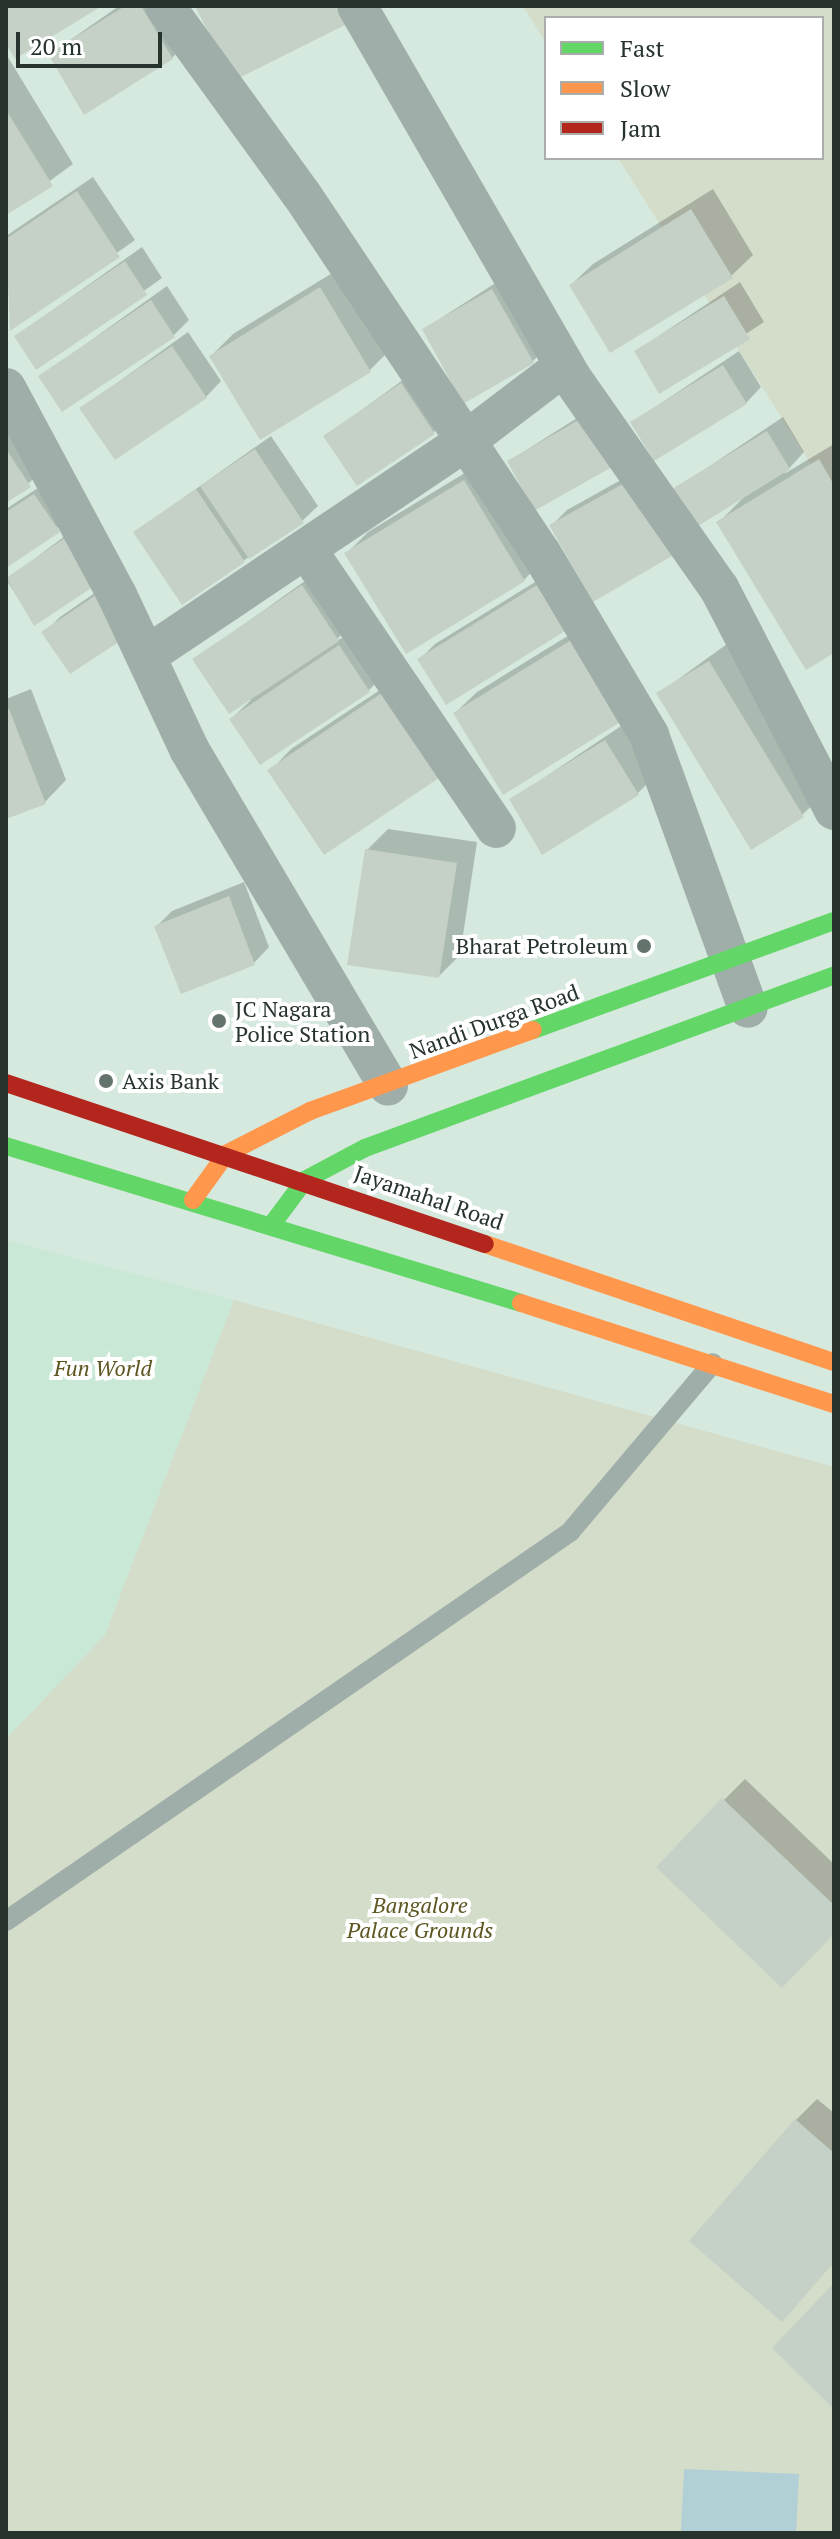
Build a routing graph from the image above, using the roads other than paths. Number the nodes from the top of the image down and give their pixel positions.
1 (165, 6) edge
2 (357, 6) edge
3 (564, 366) junction
4 (6, 388) edge
5 (463, 443) junction
6 (307, 550) junction
7 (146, 656) junction
8 (834, 810) edge
9 (496, 828) dead end
10 (834, 921) edge
11 (731, 960) junction
12 (834, 975) edge
13 (748, 1008) junction
14 (6, 1083) edge
15 (388, 1086) junction
16 (6, 1146) edge
17 (226, 1154) junction
18 (305, 1180) junction
19 (193, 1200) junction
20 (273, 1223) junction
21 (723, 1324) junction
22 (834, 1362) edge
23 (712, 1364) junction
24 (834, 1404) edge
25 (6, 1921) edge

1 - 5 street
2 - 3 street
3 - 5 street
3 - 8 street
4 - 7 street
5 - 6 street
5 - 11 street
6 - 7 street
6 - 9 street
7 - 15 street
10 - 11 main road, Nandi Durga Road
11 - 13 street
11 - 15 main road, Nandi Durga Road
12 - 13 main road
13 - 18 main road
14 - 17 main road, Jayamahal Road
15 - 17 main road, Nandi Durga Road
16 - 19 main road
17 - 18 main road, Jayamahal Road
17 - 19 main road, Nandi Durga Road
18 - 20 main road
18 - 21 main road, Jayamahal Road
19 - 20 main road
20 - 23 main road
21 - 22 main road, Jayamahal Road
21 - 23 lane
23 - 24 main road
23 - 25 lane

